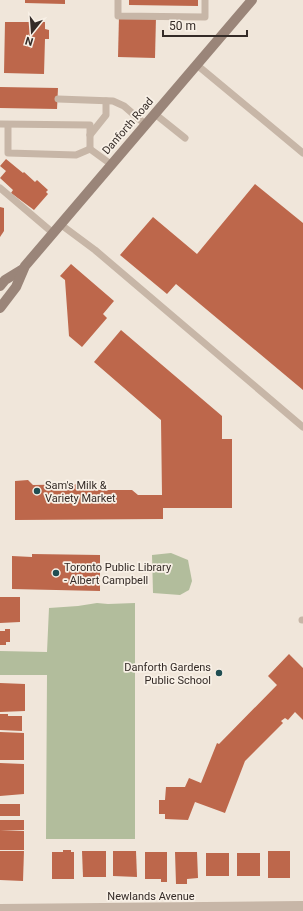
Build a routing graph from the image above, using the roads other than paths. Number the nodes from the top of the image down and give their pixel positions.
1 (118, 0) edge
2 (205, 0) edge
3 (252, 0) edge
4 (197, 65) junction
5 (58, 100) dead end
6 (106, 101) junction
7 (155, 114) junction
8 (0, 124) edge
9 (8, 125) junction
10 (146, 125) junction
11 (90, 134) junction
12 (185, 138) dead end
13 (90, 149) junction
14 (303, 153) edge
15 (112, 165) junction
16 (0, 188) edge
17 (60, 224) junction
18 (53, 233) junction
19 (23, 269) junction
20 (0, 286) edge
21 (0, 308) edge
22 (303, 427) edge
23 (303, 906) edge
24 (0, 909) edge
25 (223, 910) edge

1 - 2 lane
3 - 4 main road, Danforth Road
4 - 7 main road, Danforth Road
4 - 14 lane
5 - 6 lane
6 - 10 lane
6 - 11 lane
7 - 10 main road, Danforth Road
7 - 12 lane
8 - 9 lane
9 - 11 lane
9 - 13 lane
10 - 15 main road, Danforth Road
11 - 13 lane
13 - 15 lane
15 - 17 main road, Danforth Road
16 - 18 lane
17 - 18 main road, Danforth Road
17 - 22 lane
18 - 19 main road, Danforth Road
19 - 20 main road, Danforth Road
19 - 21 main road, Danforth Road
23 - 25 street, Newlands Avenue
24 - 25 street, Newlands Avenue

